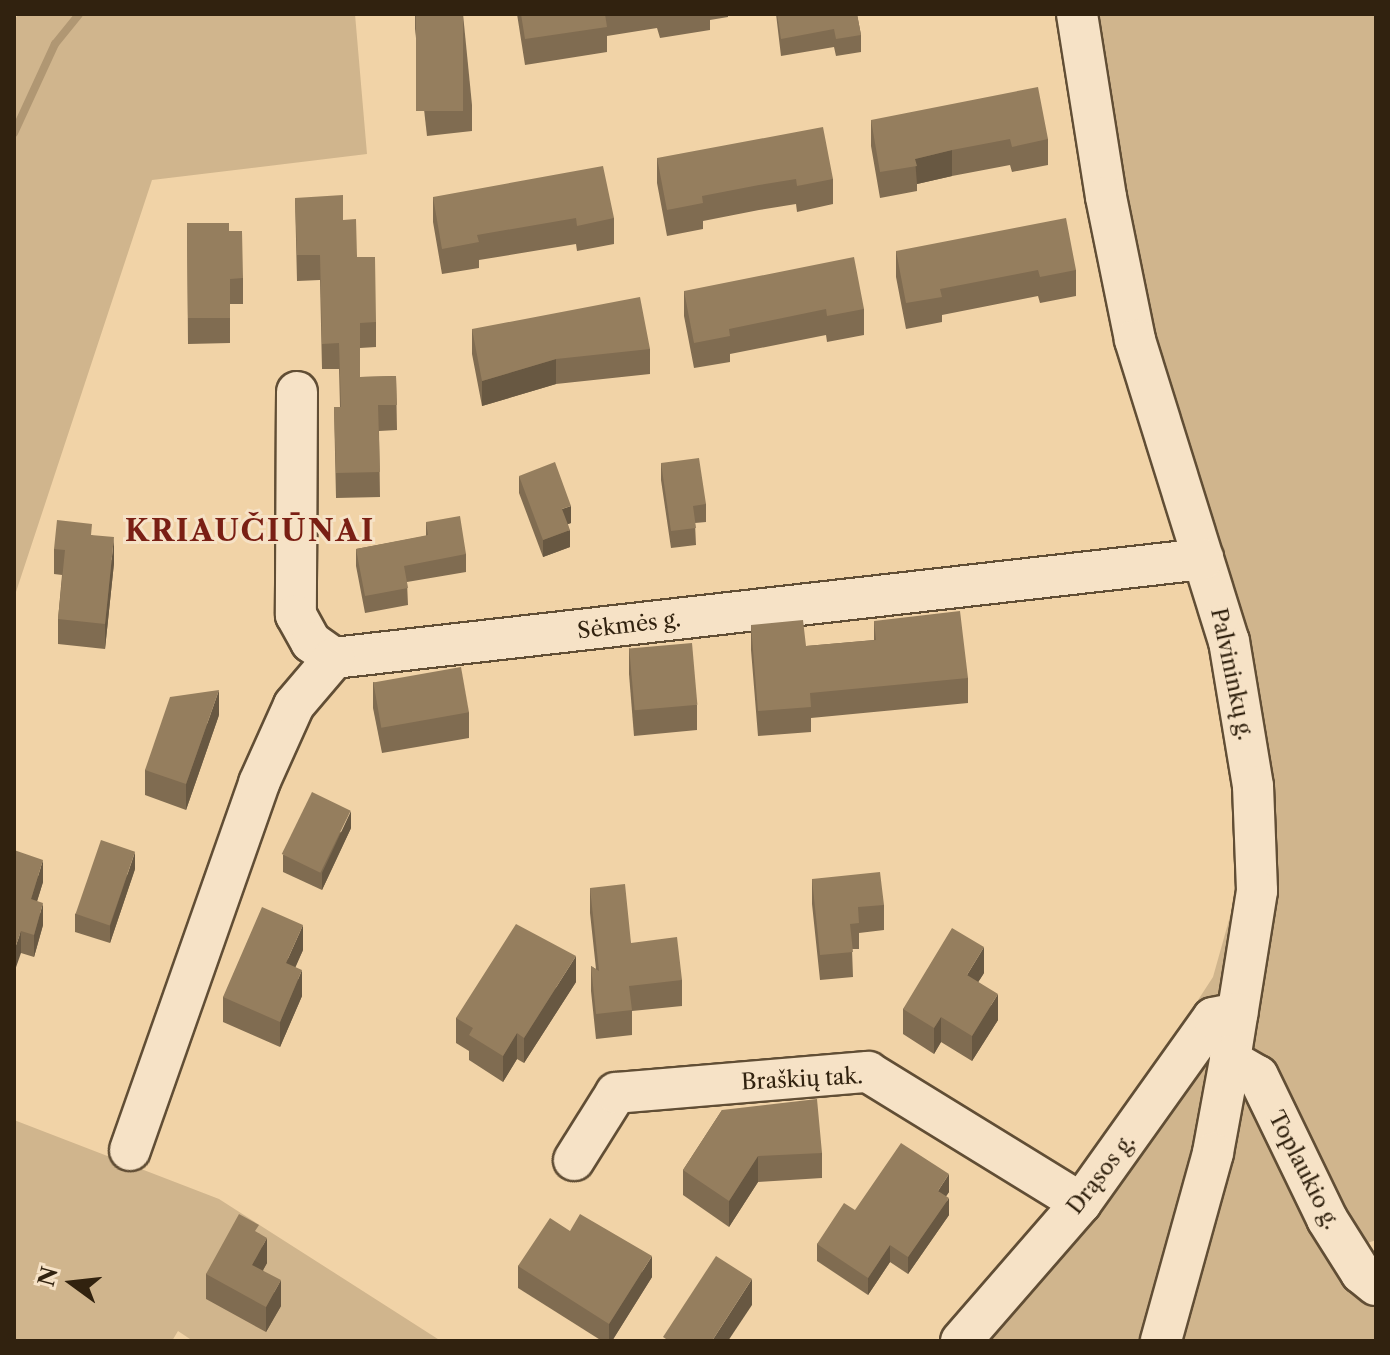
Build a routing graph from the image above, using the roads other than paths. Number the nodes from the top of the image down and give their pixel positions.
1 (1077, 14) edge
2 (297, 392) dead end
3 (1203, 559) junction
4 (334, 658) junction
5 (1238, 1013) junction
6 (1230, 1060) junction
7 (130, 1150) dead end
8 (574, 1160) dead end
9 (1081, 1203) junction
10 (1376, 1285) edge
11 (961, 1341) edge
12 (1161, 1341) edge

1 - 3 street, Palvininkų g.
2 - 4 street
3 - 4 street, Sėkmės g.
3 - 5 street, Palvininkų g.
4 - 7 street
5 - 6 street, Palvininkų g.
5 - 9 street, Drąsos g.
6 - 10 street, Toplaukio g.
6 - 12 street, Palvininkų g.
8 - 9 street, Braškių tak.
9 - 11 street, Drąsos g.

